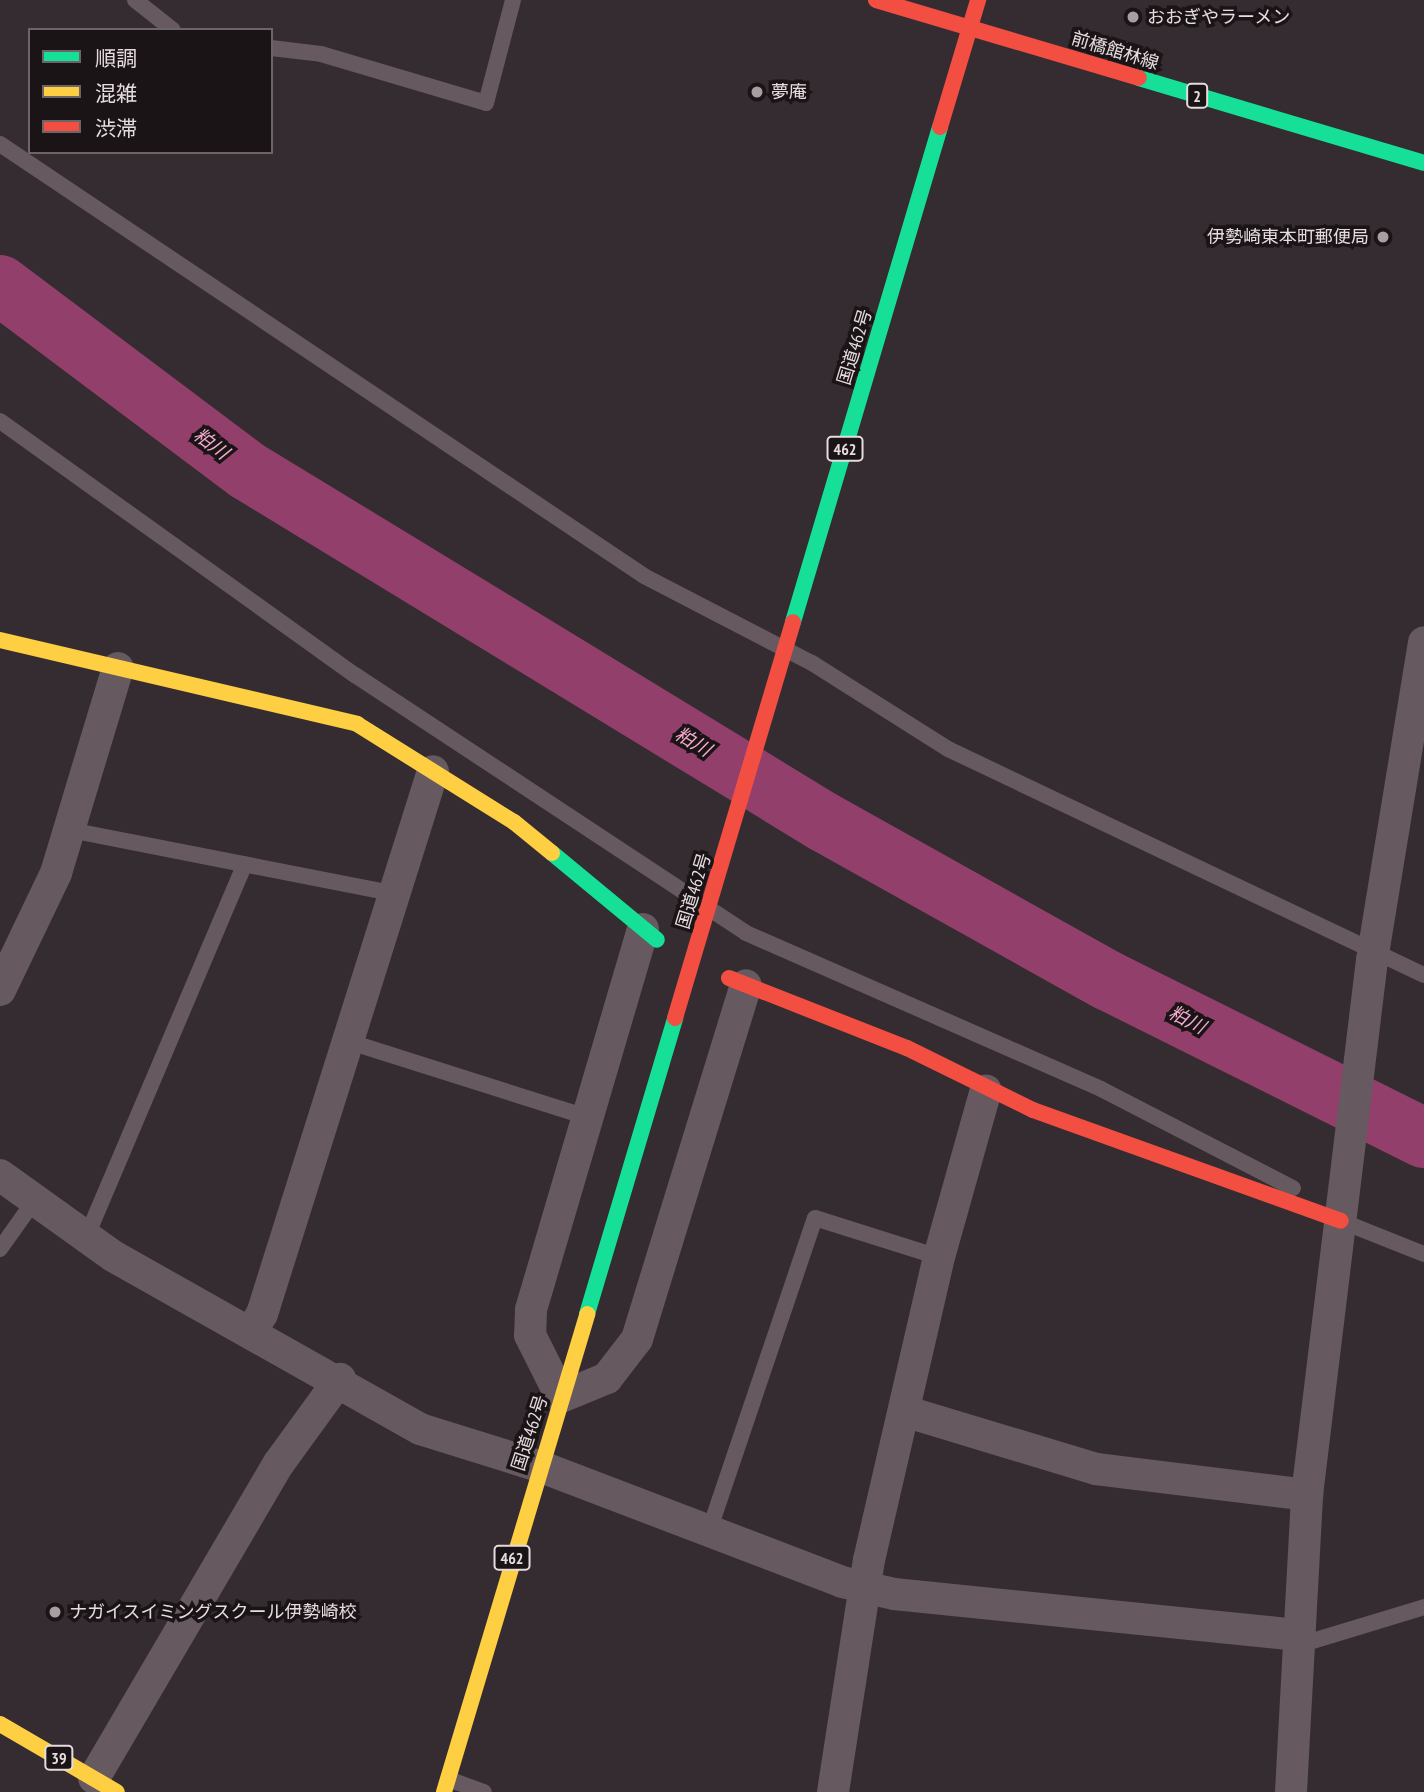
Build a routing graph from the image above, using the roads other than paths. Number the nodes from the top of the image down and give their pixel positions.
1 (135, 0) edge
2 (513, 0) edge
3 (876, 0) edge
4 (978, 0) edge
5 (971, 27) junction
6 (170, 28) edge
7 (273, 48) edge
8 (0, 144) edge
9 (1424, 163) edge
10 (0, 421) edge
11 (0, 640) edge
12 (1424, 646) edge
13 (785, 652) junction
14 (118, 668) junction
15 (433, 771) junction
16 (70, 830) junction
17 (245, 863) junction
18 (392, 893) junction
19 (710, 904) junction
20 (650, 934) joint
21 (1373, 955) junction
22 (1424, 975) edge
23 (737, 982) joint
24 (0, 990) edge
25 (347, 1041) junction
26 (986, 1090) junction
27 (587, 1117) junction
28 (0, 1175) edge
29 (34, 1201) junction
30 (1338, 1213) junction
31 (86, 1238) junction
32 (0, 1250) edge
33 (1424, 1254) edge
34 (939, 1258) junction
35 (251, 1332) junction
36 (340, 1379) junction
37 (561, 1397) junction
38 (904, 1411) junction
39 (539, 1466) junction
40 (1307, 1495) junction
41 (709, 1531) junction
42 (864, 1589) junction
43 (1424, 1607) edge
44 (1296, 1640) junction
45 (0, 1724) edge
46 (446, 1785) edge
47 (100, 1787) edge
48 (484, 1792) edge
49 (833, 1792) edge
50 (1291, 1792) edge

1 - 6 lane
2 - 7 lane
3 - 5 main road, 前橋館林線 / 2
4 - 5 main road, 国道462号 / 462
5 - 9 main road, 前橋館林線 / 2
5 - 13 main road, 国道462号 / 462
8 - 13 lane
10 - 19 lane
11 - 14 main road
12 - 21 street
13 - 19 main road, 国道462号 / 462
13 - 21 lane
14 - 15 main road
14 - 16 street
15 - 18 street
15 - 20 main road
16 - 17 lane
16 - 24 street
17 - 18 lane
17 - 31 lane
18 - 25 street
19 - 30 lane
19 - 37 main road, 国道462号 / 462
20 - 27 street
21 - 22 lane
21 - 30 street
23 - 26 main road
23 - 37 street
25 - 27 lane
25 - 35 street
26 - 30 main road
26 - 34 street
27 - 37 street
28 - 29 street
29 - 31 street
29 - 32 lane
30 - 33 lane
30 - 40 street
31 - 35 street
34 - 38 street
34 - 41 lane
35 - 36 street
36 - 39 street
36 - 47 street
37 - 39 main road, 国道462号 / 462
38 - 40 street
38 - 42 street
39 - 41 street
39 - 46 main road, 国道462号 / 462
40 - 44 street
41 - 42 street
42 - 44 street
42 - 49 street
43 - 44 lane
44 - 50 street
45 - 47 main road, 39
46 - 48 lane

